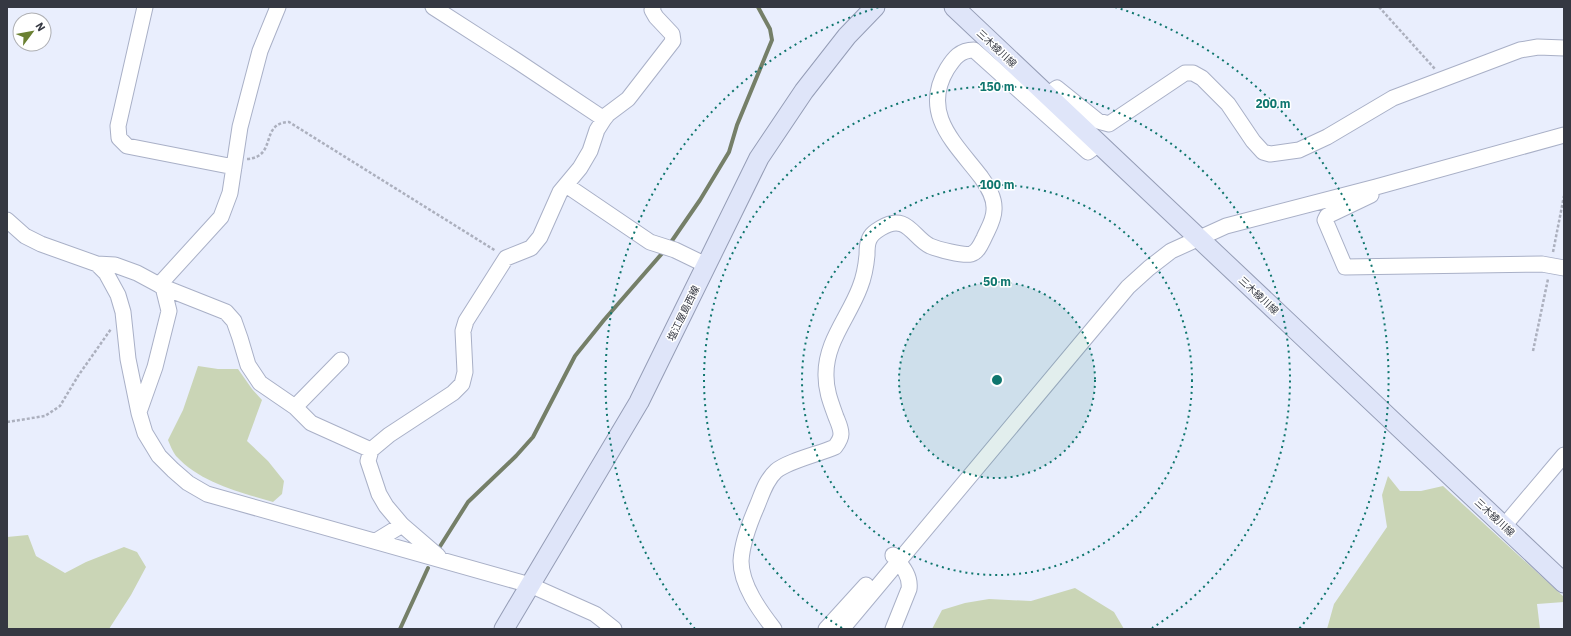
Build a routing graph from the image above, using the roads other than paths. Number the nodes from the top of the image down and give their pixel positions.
1 (145, 7) edge
2 (278, 7) edge
3 (433, 7) edge
4 (653, 7) edge
5 (875, 7) edge
6 (954, 7) edge
7 (1564, 48) edge
8 (1047, 95) junction
9 (604, 119) junction
10 (1564, 135) edge
11 (1099, 144) junction
12 (235, 161) junction
13 (566, 185) junction
14 (1376, 186) junction
15 (7, 220) edge
16 (1198, 238) junction
17 (97, 264) junction
18 (706, 265) junction
19 (1564, 268) edge
20 (161, 286) junction
21 (341, 360) dead end
22 (295, 407) junction
23 (139, 414) junction
24 (371, 450) junction
25 (1564, 455) edge
26 (402, 525) junction
27 (1504, 526) junction
28 (376, 541) junction
29 (444, 560) junction
30 (898, 561) junction
31 (1564, 583) edge
32 (530, 585) junction
33 (504, 629) edge
34 (614, 629) edge
35 (774, 629) edge
36 (826, 629) edge
37 (842, 629) edge
38 (893, 629) edge

1 - 12 street
2 - 12 street
3 - 9 street
4 - 9 street
5 - 18 main road, 塩江屋島西線
6 - 8 main road, 三木綾川線
7 - 8 street
8 - 11 main road, 三木綾川線
9 - 13 street
10 - 14 street
11 - 16 main road, 三木綾川線
11 - 35 street
12 - 20 street
13 - 18 street
13 - 24 street
14 - 16 street
14 - 19 street
15 - 17 street
16 - 27 main road, 三木綾川線
16 - 30 street
17 - 20 street
17 - 23 street
18 - 32 main road, 塩江屋島西線
20 - 22 street
20 - 23 street
21 - 22 street
22 - 24 street
23 - 28 street
24 - 26 street
25 - 27 street
26 - 28 street
26 - 29 street
27 - 31 main road, 三木綾川線
28 - 29 street
29 - 32 street
30 - 36 street
30 - 37 street
30 - 38 street
32 - 33 main road, 塩江屋島西線
32 - 34 street

